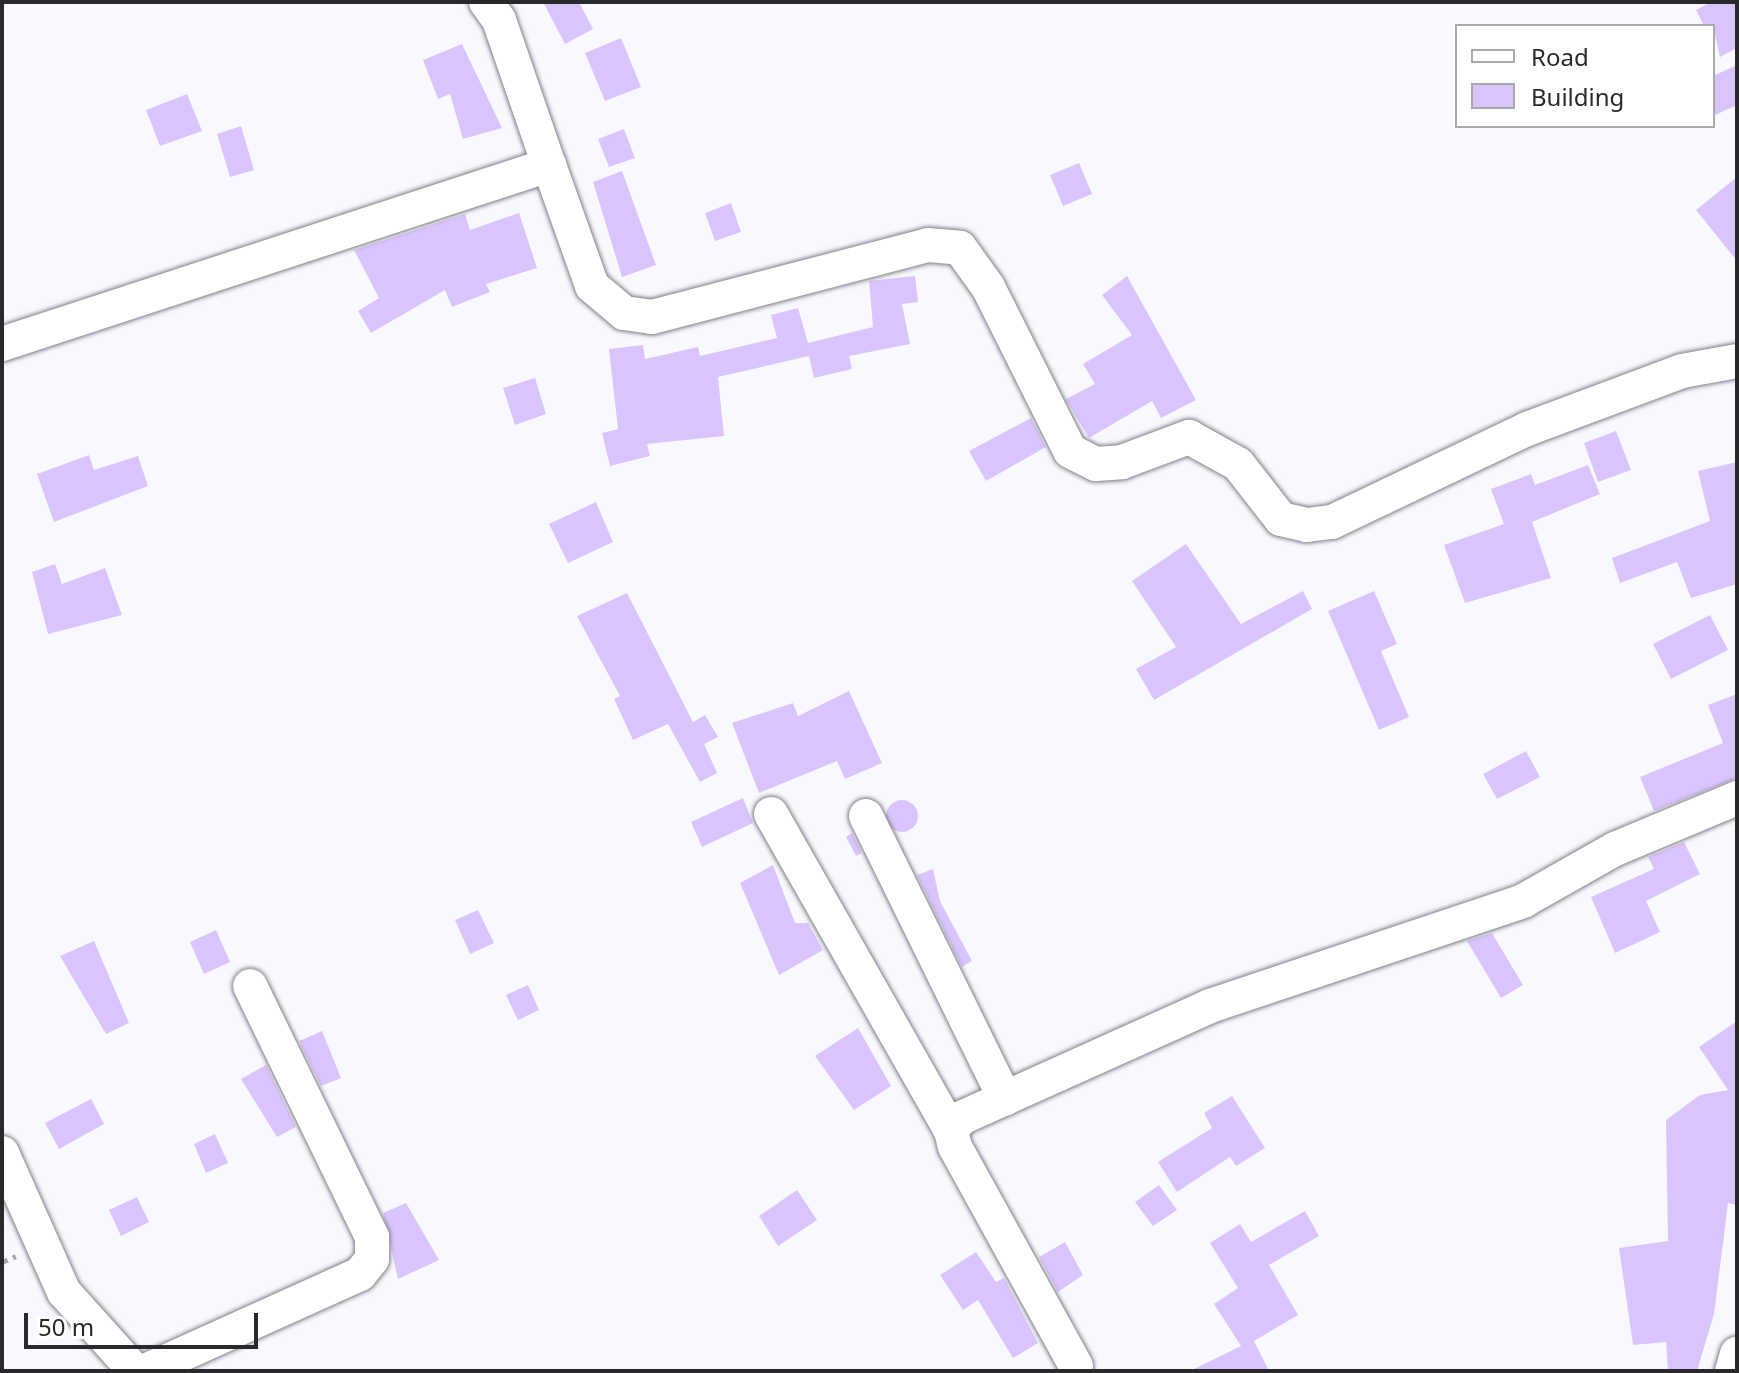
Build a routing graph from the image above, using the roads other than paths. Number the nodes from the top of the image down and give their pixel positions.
1 (486, 2) edge
2 (549, 165) junction
3 (2, 344) edge
4 (1737, 361) edge
5 (1737, 798) edge
6 (771, 814) dead end
7 (866, 816) dead end
8 (250, 986) dead end
9 (1005, 1099) junction
10 (951, 1131) junction
11 (2, 1153) edge
12 (1737, 1354) edge
13 (1076, 1366) dead end
14 (135, 1371) edge
15 (145, 1371) edge
16 (1732, 1371) edge

1 - 2 street
2 - 3 street
2 - 4 street
5 - 9 street
6 - 10 street
7 - 9 street
8 - 15 street
9 - 10 street
10 - 13 street
11 - 14 street
12 - 16 street

